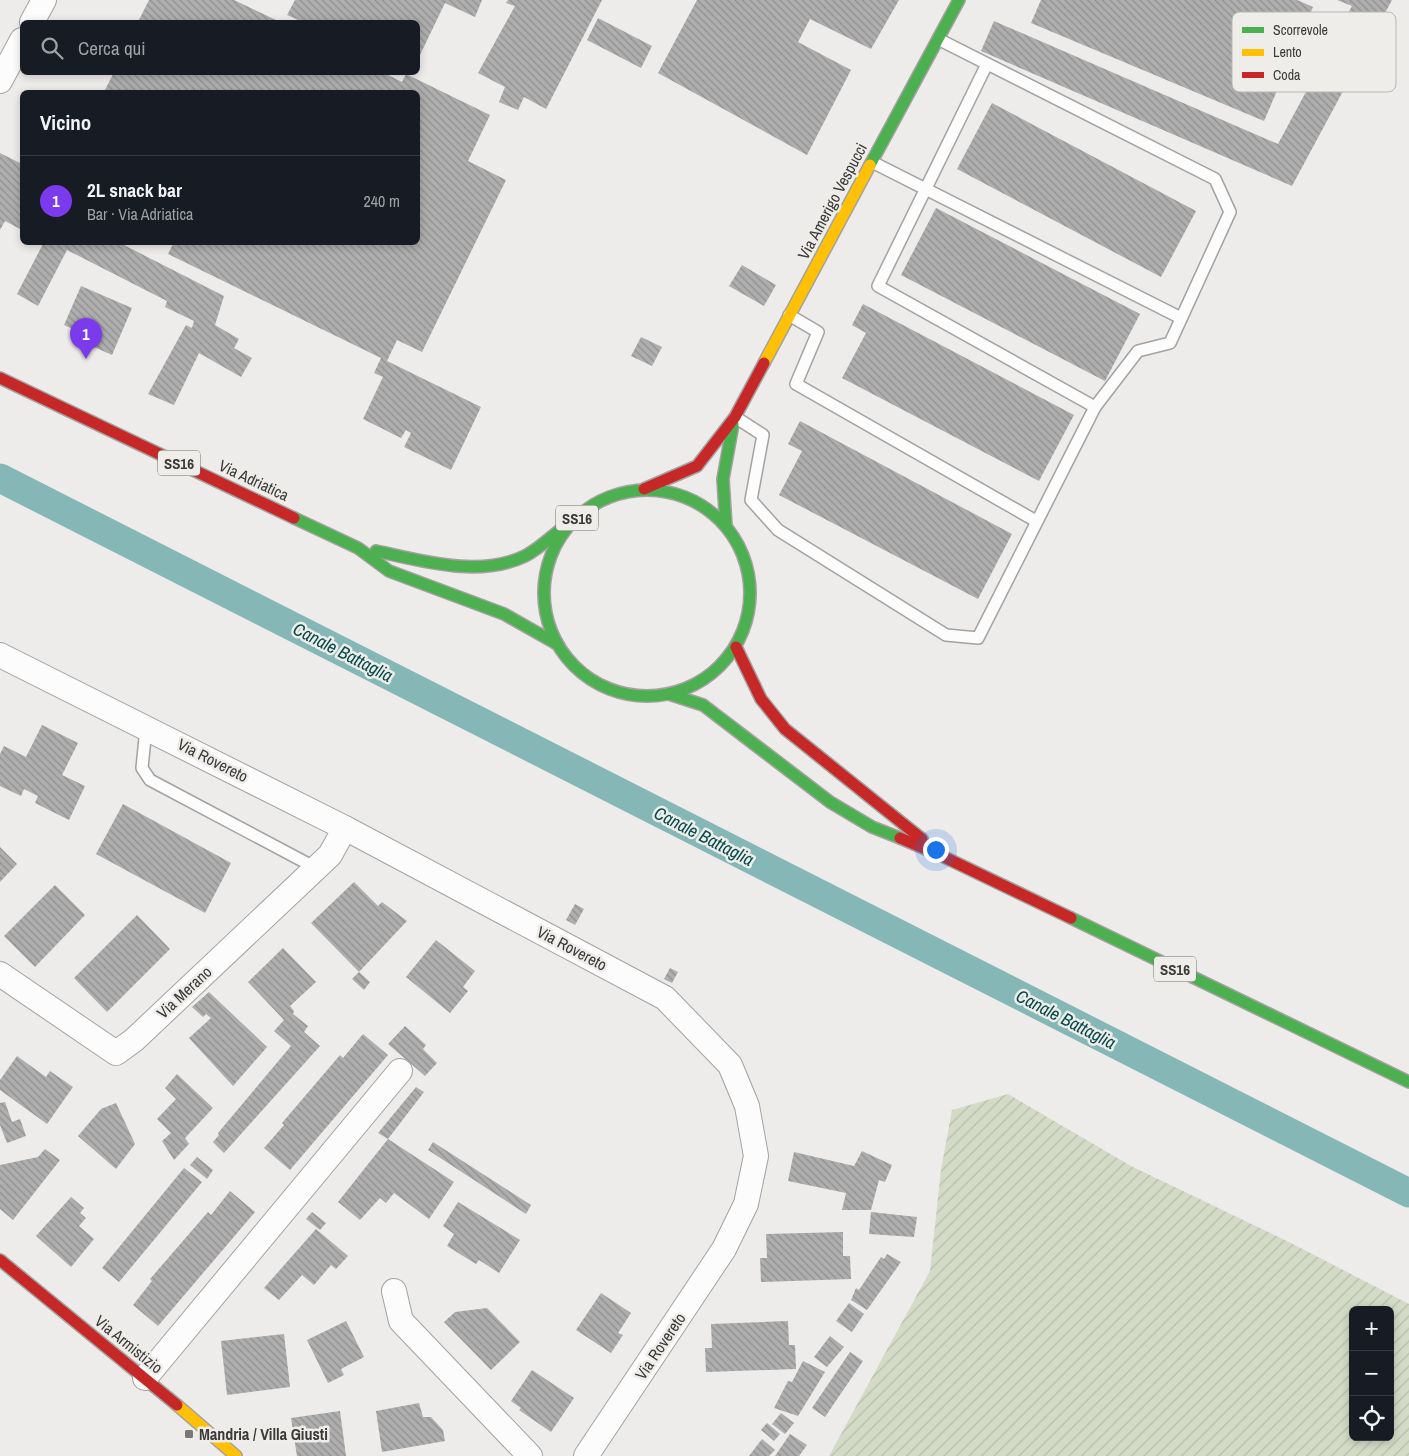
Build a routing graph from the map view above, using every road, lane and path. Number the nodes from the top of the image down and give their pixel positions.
1 (44, 0) edge
2 (959, 0) edge
3 (33, 20) edge
4 (938, 39) junction
5 (20, 44) edge
6 (987, 64) junction
7 (0, 81) edge
8 (872, 162) junction
9 (926, 189) junction
10 (789, 315) junction
11 (1181, 318) junction
12 (0, 378) edge
13 (1095, 407) junction
14 (734, 417) junction
15 (642, 490) junction
16 (579, 516) junction
17 (1036, 521) junction
18 (726, 526) junction
19 (358, 548) junction
20 (557, 644) junction
21 (736, 647) junction
22 (0, 655) edge
23 (669, 694) junction
24 (146, 726) junction
25 (345, 828) junction
26 (942, 856) junction
27 (316, 868) junction
28 (0, 974) edge
29 (400, 1071) dead end
30 (1409, 1082) edge
31 (0, 1260) edge
32 (394, 1291) dead end
33 (145, 1378) junction
34 (236, 1456) edge
35 (530, 1456) edge
36 (586, 1456) edge

1 - 3 street
2 - 4 main road, Via Amerigo Vespucci
4 - 6 lane
4 - 8 main road, Via Amerigo Vespucci
5 - 7 street
6 - 9 lane
6 - 11 lane
8 - 9 lane
8 - 10 main road, Via Amerigo Vespucci
9 - 11 lane
9 - 13 lane
10 - 14 main road, Via Amerigo Vespucci
10 - 17 lane
11 - 13 lane
12 - 19 main road, Via Adriatica / SS16
13 - 17 lane
14 - 15 main road, Via Amerigo Vespucci
14 - 17 lane
14 - 18 main road, Via Amerigo Vespucci
15 - 16 main road, SS16
15 - 18 main road, SS16
16 - 19 main road, Via Adriatica / SS16
16 - 20 main road, SS16
18 - 21 main road, SS16
19 - 20 main road, Via Adriatica / SS16
20 - 23 main road, SS16
21 - 23 main road, SS16
21 - 26 main road, SS16
22 - 24 street, Via Rovereto
23 - 26 main road, SS16
24 - 25 street, Via Rovereto
24 - 27 lane
25 - 27 street, Via Merano
25 - 36 street, Via Rovereto
26 - 30 main road, SS16
27 - 28 street, Via Merano
29 - 33 street
31 - 33 main road, Via Armistizio
32 - 35 street
33 - 34 main road, Via Armistizio

